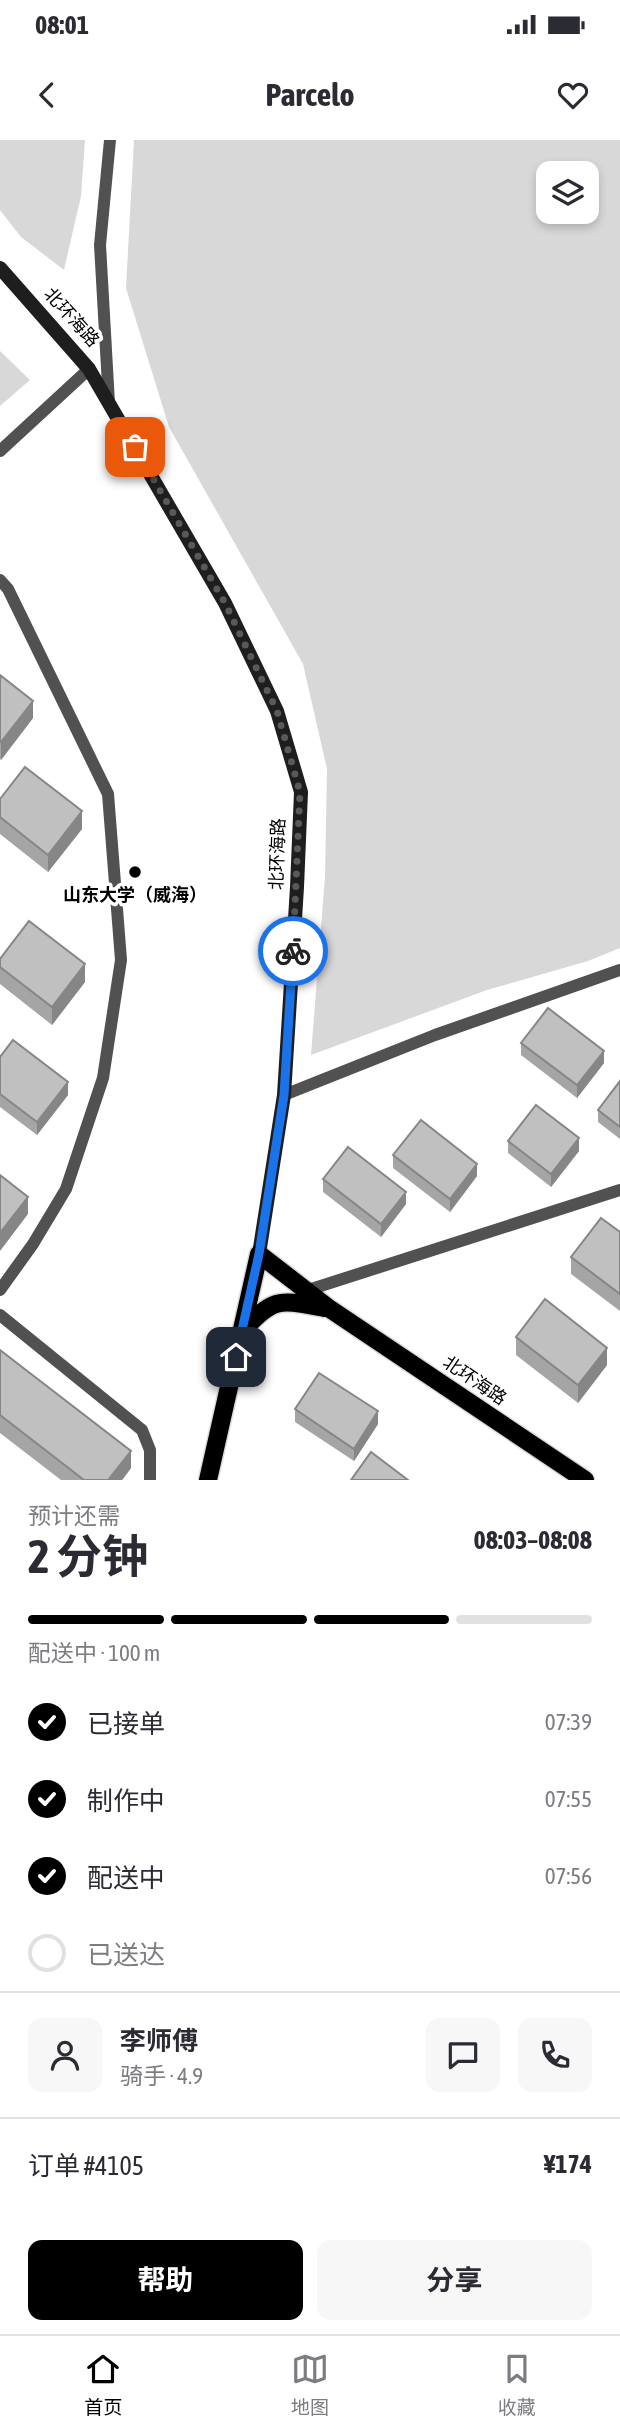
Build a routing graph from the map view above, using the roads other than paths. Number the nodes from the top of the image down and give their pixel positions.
1 (110, 140) edge
2 (0, 268) edge
3 (89, 369) junction
4 (109, 403) junction
5 (0, 451) edge
6 (0, 580) edge
7 (620, 970) edge
8 (284, 1095) junction
9 (620, 1190) edge
10 (259, 1254) junction
11 (0, 1290) edge
12 (306, 1291) junction
13 (330, 1309) junction
14 (0, 1315) edge
15 (241, 1332) junction
16 (150, 1480) edge
17 (208, 1480) edge
18 (585, 1480) edge

1 - 4 lane
2 - 3 main road, 北环海路
3 - 4 main road, 北环海路
3 - 5 lane
4 - 8 main road, 北环海路
6 - 11 lane
7 - 8 lane
8 - 10 main road, 北环海路
9 - 12 lane
10 - 12 main road, 北环海路
10 - 15 main road
12 - 13 main road, 北环海路
13 - 15 main road
13 - 18 main road, 北环海路
14 - 16 lane
15 - 17 main road

